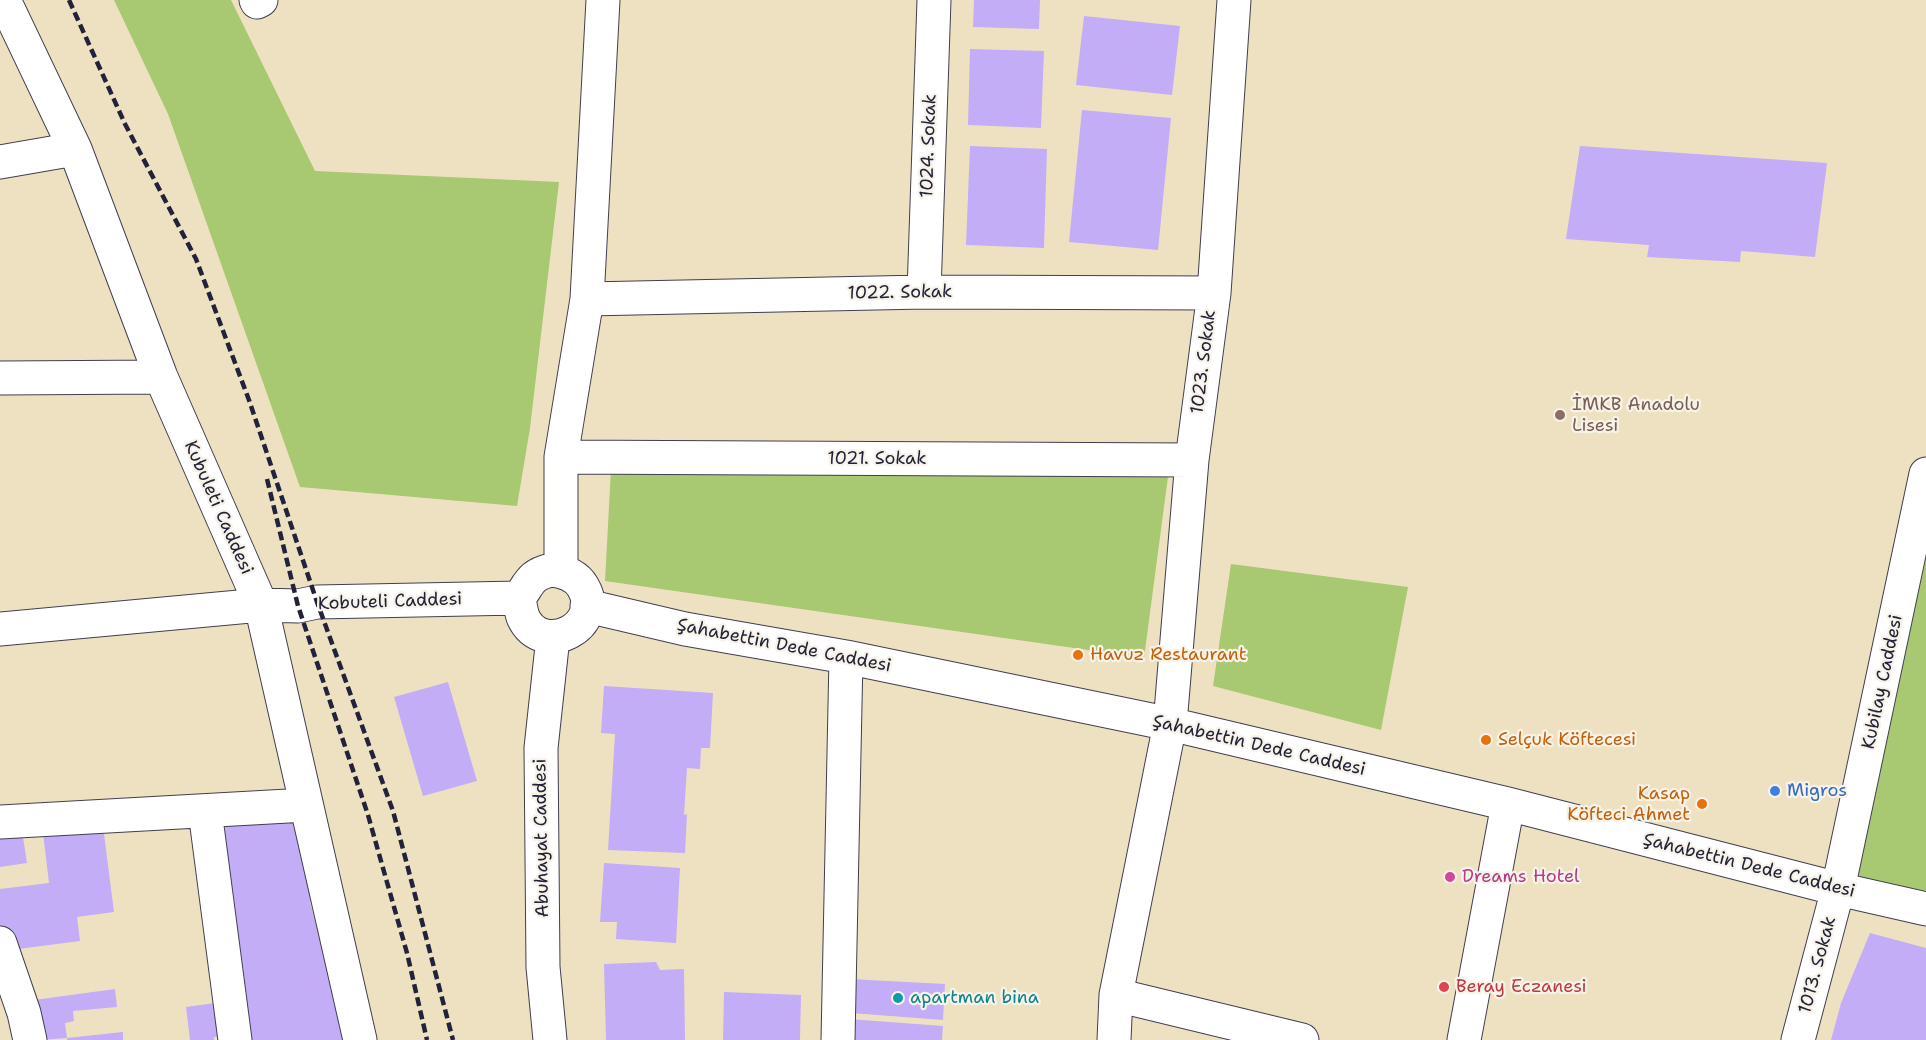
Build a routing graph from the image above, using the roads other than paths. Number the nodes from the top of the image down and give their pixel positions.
1 (4, 0) edge
2 (256, 0) edge
3 (261, 0) edge
4 (603, 0) edge
5 (934, 0) edge
6 (1234, 0) edge
7 (75, 148) junction
8 (0, 162) edge
9 (924, 292) junction
10 (1214, 293) junction
11 (587, 299) junction
12 (161, 377) junction
13 (0, 378) edge
14 (561, 457) junction
15 (1192, 460) junction
16 (1925, 491) edge
17 (561, 571) junction
18 (519, 598) junction
19 (261, 605) junction
20 (587, 606) junction
21 (0, 629) edge
22 (553, 637) junction
23 (846, 657) junction
24 (1170, 724) junction
25 (1508, 804) junction
26 (306, 805) junction
27 (205, 812) junction
28 (0, 822) edge
29 (1838, 889) junction
30 (1926, 909) edge
31 (0, 943) edge
32 (1116, 995) junction
33 (18, 1022) edge
34 (235, 1040) edge
35 (360, 1040) edge
36 (550, 1040) edge
37 (838, 1040) edge
38 (1114, 1040) edge
39 (1302, 1040) edge
40 (1464, 1040) edge
41 (1798, 1040) edge

1 - 7 street, Kubuleti Caddesi
2 - 3 street
4 - 11 street
5 - 9 street, 1024. Sokak
6 - 10 street, 1023. Sokak
7 - 8 street
7 - 12 street, Kubuleti Caddesi
9 - 10 street, 1022. Sokak
9 - 11 street, 1022. Sokak
10 - 15 street, 1023. Sokak
11 - 14 street
12 - 13 street
12 - 19 street, Kubuleti Caddesi
14 - 15 street, 1021. Sokak
14 - 17 street
15 - 24 street, 1023. Sokak
16 - 29 street, Kubilay Caddesi
17 - 18 street
17 - 20 street
18 - 19 street, Kobuteli Caddesi
18 - 22 street
19 - 21 street, Kobuteli Caddesi
19 - 26 street, Kubuleti Caddesi
20 - 22 street
20 - 23 street, Şahabettin Dede Caddesi
22 - 36 street, Abuhayat Caddesi
23 - 24 street, Şahabettin Dede Caddesi
23 - 37 street
24 - 25 street, Şahabettin Dede Caddesi
24 - 32 street, 1023. Sokak
25 - 29 street, Şahabettin Dede Caddesi
25 - 40 street
26 - 27 street
26 - 35 street, Kubuleti Caddesi
27 - 28 street
27 - 34 street
29 - 30 street, Şahabettin Dede Caddesi
29 - 41 street, 1013. Sokak
31 - 33 street
32 - 38 street, 1023. Sokak
32 - 39 street

